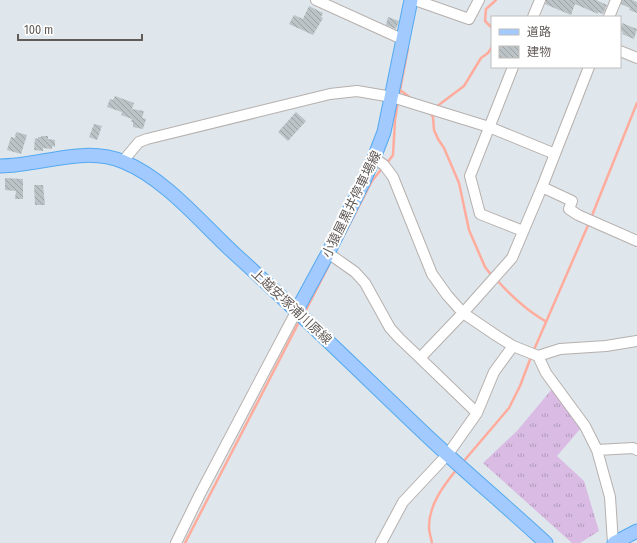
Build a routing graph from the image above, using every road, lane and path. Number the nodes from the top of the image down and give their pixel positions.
1 (316, 0) edge
2 (411, 0) edge
3 (415, 0) edge
4 (479, 0) edge
5 (540, 0) edge
6 (616, 0) edge
7 (533, 16) edge
8 (609, 16) edge
9 (402, 39) junction
10 (621, 51) edge
11 (637, 58) edge
12 (513, 68) edge
13 (589, 68) edge
14 (392, 97) junction
15 (489, 127) junction
16 (555, 154) junction
17 (374, 158) junction
18 (123, 161) junction
19 (0, 166) edge
20 (542, 187) junction
21 (523, 231) junction
22 (637, 241) edge
23 (328, 253) junction
24 (297, 310) junction
25 (463, 313) junction
26 (637, 341) edge
27 (513, 346) junction
28 (538, 356) junction
29 (420, 358) junction
30 (477, 413) junction
31 (597, 450) junction
32 (637, 450) edge
33 (448, 454) junction
34 (637, 531) edge
35 (176, 543) edge
36 (381, 543) edge
37 (546, 543) edge
38 (615, 543) edge

1 - 9 street
2 - 9 main road, 小猿屋黒井停車場線
3 - 4 street
5 - 7 street
6 - 8 street
9 - 14 main road, 小猿屋黒井停車場線
10 - 11 street
12 - 15 street
13 - 16 street
14 - 15 street
14 - 17 main road, 小猿屋黒井停車場線
14 - 18 street
15 - 16 street
15 - 21 street
16 - 20 street
17 - 23 main road, 小猿屋黒井停車場線
17 - 25 street
18 - 19 main road, 上越安塚浦川原線
18 - 24 main road, 上越安塚浦川原線
20 - 21 street
20 - 22 street
21 - 25 street
23 - 24 main road, 小猿屋黒井停車場線
23 - 29 street
24 - 33 main road, 上越安塚浦川原線
24 - 35 street
25 - 27 street
25 - 29 street
26 - 28 street
27 - 28 street
27 - 30 street
28 - 31 street
29 - 30 street
30 - 33 street
31 - 32 street
31 - 38 street
33 - 36 street
33 - 37 main road, 上越安塚浦川原線
34 - 38 main road

